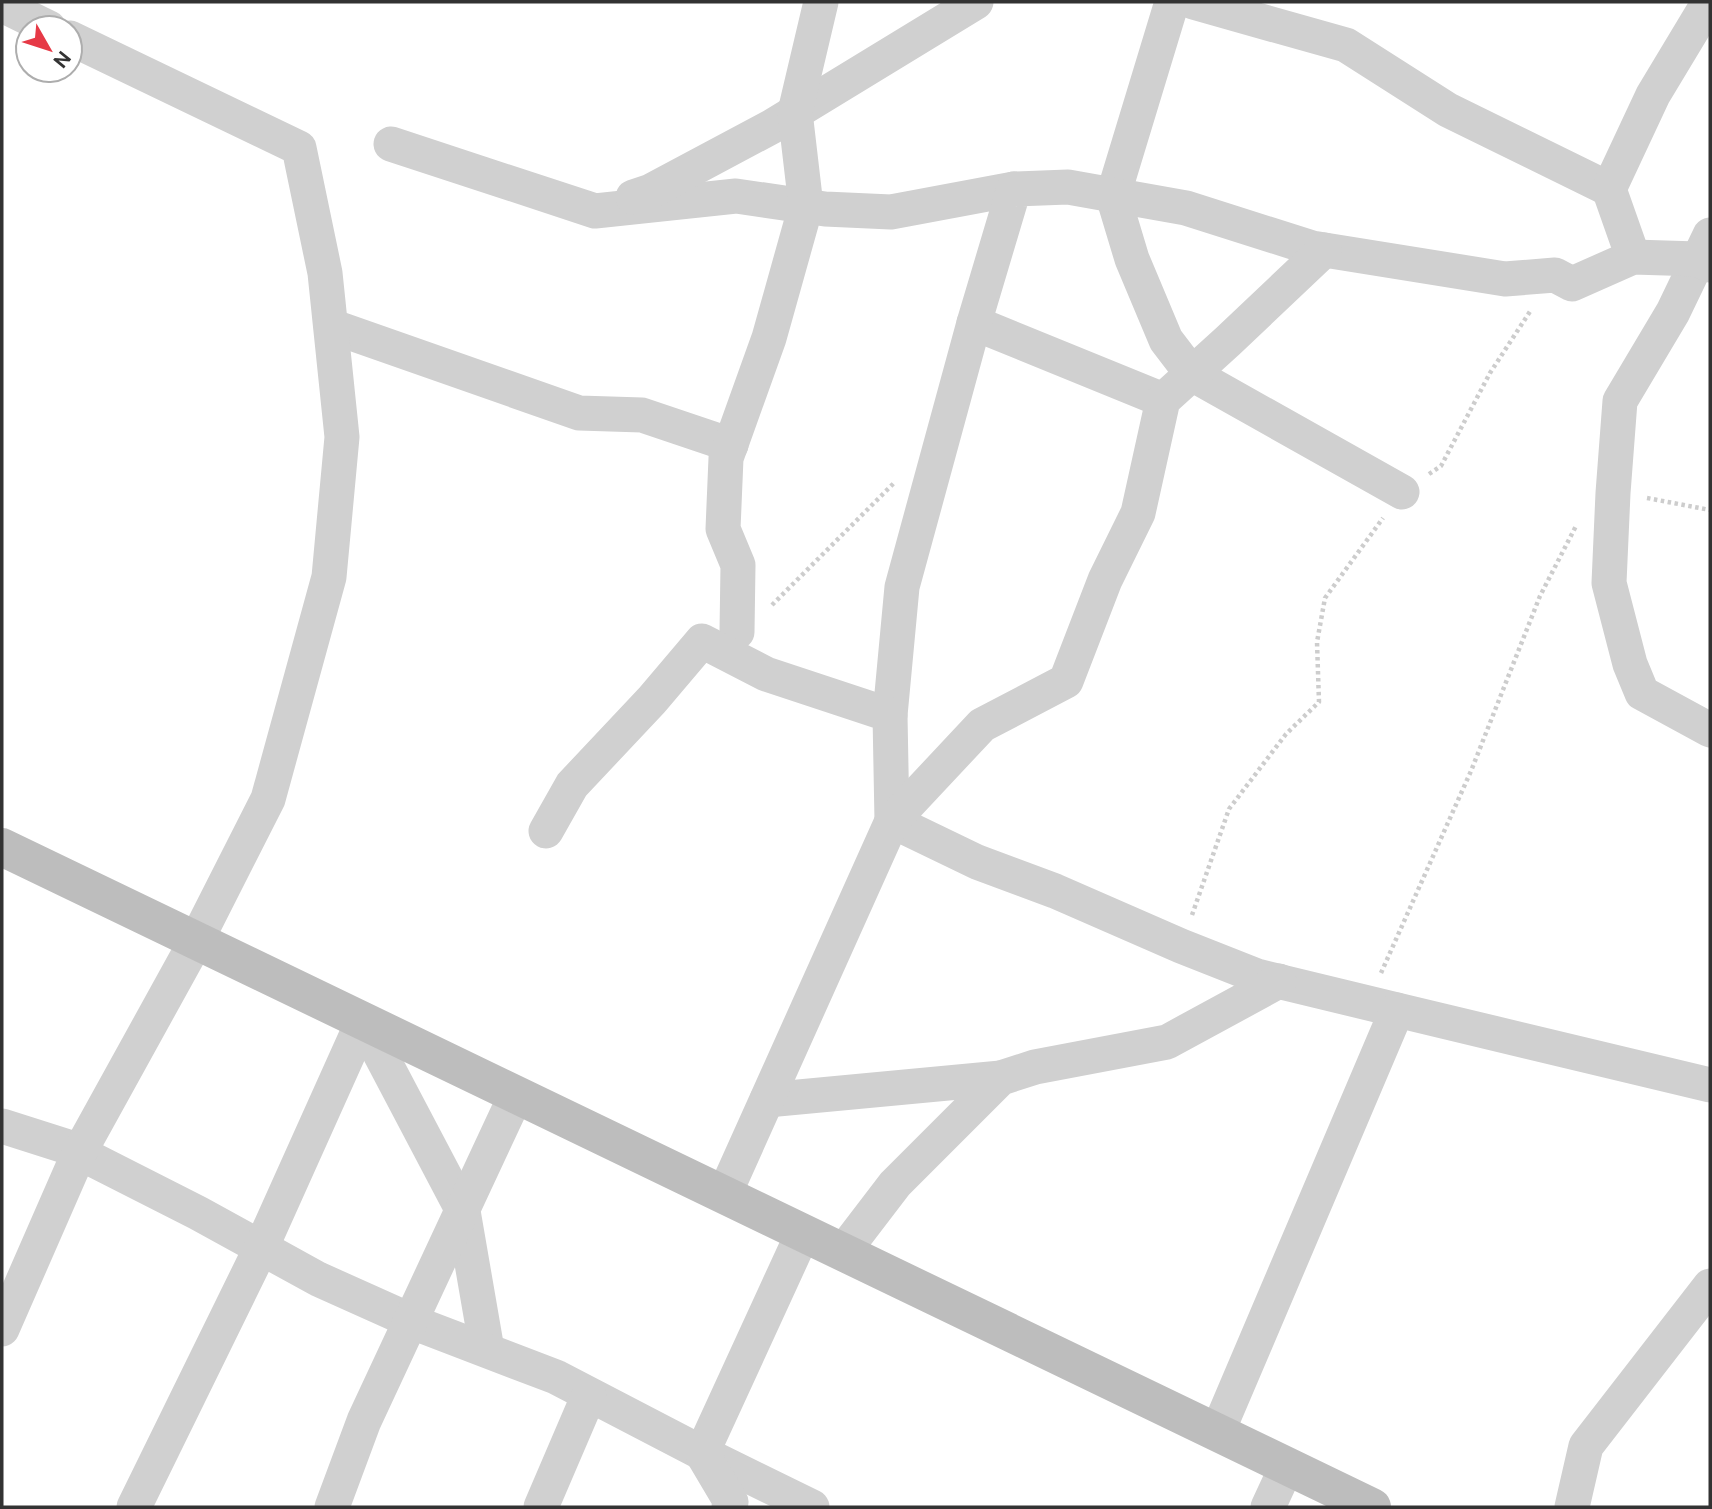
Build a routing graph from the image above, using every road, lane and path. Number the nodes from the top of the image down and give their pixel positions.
1 (821, 2) edge
2 (976, 2) edge
3 (1172, 2) edge
4 (1193, 2) edge
5 (1709, 2) edge
6 (2, 5) edge
7 (20, 14) edge
8 (84, 45) edge
9 (796, 111) junction
10 (391, 144) dead end
11 (1014, 189) junction
12 (1609, 189) junction
13 (1113, 196) junction
14 (806, 206) junction
15 (595, 211) junction
16 (1324, 250) junction
17 (1706, 253) edge
18 (1633, 257) junction
19 (1555, 275) junction
20 (974, 323) junction
21 (331, 326) junction
22 (1192, 374) junction
23 (1163, 400) junction
24 (731, 445) junction
25 (931, 484) junction
26 (1402, 492) junction
27 (1613, 493) junction
28 (1710, 510) edge
29 (737, 632) joint
30 (890, 715) junction
31 (1710, 730) edge
32 (892, 821) junction
33 (547, 831) dead end
34 (2, 847) edge
35 (197, 941) junction
36 (1181, 946) junction
37 (1279, 981) junction
38 (1382, 1006) junction
39 (363, 1021) junction
40 (1001, 1078) junction
41 (1710, 1085) edge
42 (516, 1095) junction
43 (767, 1100) junction
44 (2, 1126) edge
45 (79, 1153) junction
46 (724, 1195) junction
47 (463, 1211) junction
48 (803, 1233) junction
49 (261, 1248) junction
50 (843, 1252) junction
51 (1710, 1286) edge
52 (410, 1320) junction
53 (2, 1329) edge
54 (487, 1350) junction
55 (589, 1395) junction
56 (1217, 1433) junction
57 (702, 1453) junction
58 (1287, 1466) junction
59 (134, 1507) edge
60 (332, 1507) edge
61 (541, 1507) edge
62 (729, 1507) edge
63 (812, 1507) edge
64 (1268, 1507) edge
65 (1372, 1507) edge
66 (1572, 1507) edge

1 - 9 street
2 - 9 street
3 - 13 street
4 - 12 street
5 - 12 street
6 - 7 street
8 - 21 street
9 - 14 street
9 - 15 street
10 - 15 street
11 - 13 street
11 - 14 street
11 - 20 street
12 - 18 street
13 - 16 street
13 - 22 street
14 - 15 street
14 - 24 street
16 - 19 street
16 - 22 street
17 - 18 street
17 - 27 street
18 - 19 street
19 - 26 path
20 - 23 street
20 - 25 street
21 - 24 street
21 - 35 street
22 - 23 street
22 - 26 street
23 - 32 street
24 - 29 street
25 - 29 path
25 - 30 street
26 - 36 path
27 - 28 path
27 - 31 street
27 - 38 path
30 - 32 street
30 - 33 street
32 - 36 street
32 - 43 street
34 - 35 street
35 - 39 street
35 - 45 street
36 - 37 street
37 - 38 street
37 - 40 street
38 - 41 street
38 - 56 street
39 - 42 street
39 - 47 street
39 - 49 street
40 - 43 street
40 - 50 street
42 - 46 street
42 - 47 street
43 - 46 street
44 - 45 street
45 - 49 street
45 - 53 street
46 - 48 street
47 - 52 street
47 - 54 street
48 - 50 street
48 - 57 street
49 - 52 street
49 - 59 street
50 - 56 street
51 - 66 street
52 - 54 street
52 - 60 street
54 - 55 street
55 - 57 street
55 - 61 street
56 - 58 street
57 - 62 street
57 - 63 street
58 - 64 street
58 - 65 street

